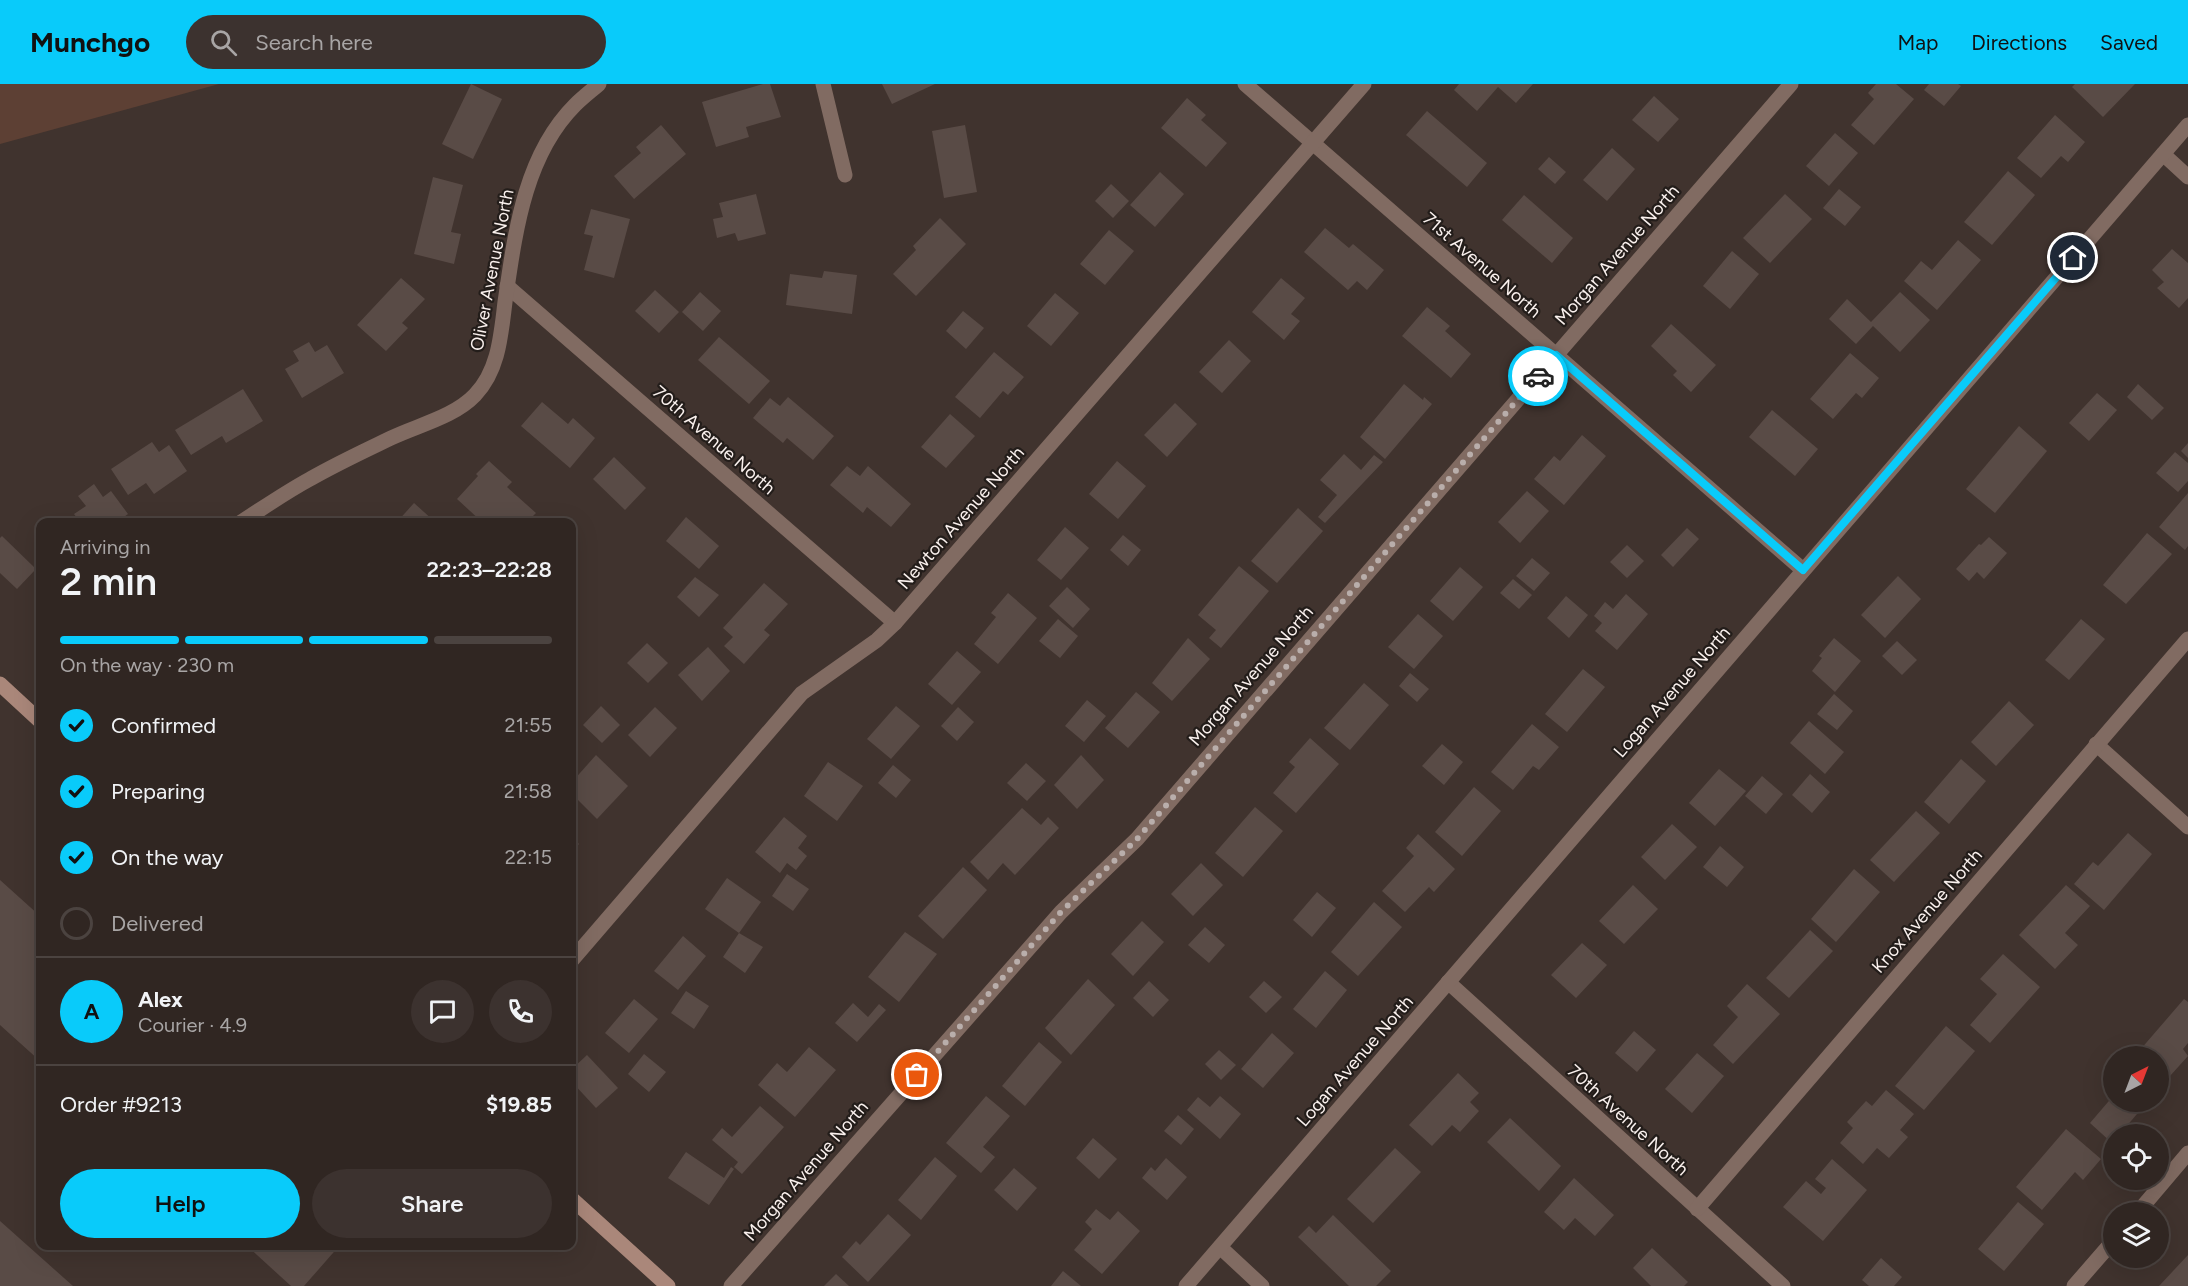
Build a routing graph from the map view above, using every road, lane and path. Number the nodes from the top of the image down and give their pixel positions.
1 (599, 84) edge
2 (823, 84) edge
3 (1245, 84) edge
4 (1365, 84) edge
5 (1791, 84) edge
6 (2188, 125) edge
7 (1312, 144) junction
8 (2163, 154) junction
9 (844, 175) dead end
10 (2188, 177) edge
11 (507, 286) junction
12 (1556, 355) junction
13 (247, 518) edge
14 (1803, 570) junction
15 (895, 623) junction
16 (2188, 639) edge
17 (0, 684) edge
18 (36, 713) edge
19 (2096, 744) junction
20 (2188, 827) edge
21 (576, 955) edge
22 (1448, 982) junction
23 (2188, 1153) edge
24 (576, 1202) edge
25 (2146, 1202) edge
26 (1697, 1209) junction
27 (1220, 1247) junction
28 (2103, 1253) edge
29 (668, 1286) edge
30 (731, 1286) edge
31 (1185, 1286) edge
32 (1262, 1286) edge
33 (1783, 1286) edge
34 (2074, 1286) edge

1 - 11 street, Oliver Avenue North
2 - 9 street
3 - 7 street, 71st Avenue North
4 - 7 street, Newton Avenue North
5 - 12 street, Morgan Avenue North
6 - 8 street, Logan Avenue North
7 - 12 street, 71st Avenue North
7 - 15 street, Newton Avenue North
8 - 10 street
8 - 14 street, Logan Avenue North
11 - 13 street, Oliver Avenue North
11 - 15 street, 70th Avenue North
12 - 14 street, 71st Avenue North
12 - 30 street, Morgan Avenue North
14 - 22 street, Logan Avenue North
15 - 21 street, Newton Avenue North
16 - 19 street, Knox Avenue North
17 - 18 street
19 - 20 street
19 - 26 street, Knox Avenue North
22 - 26 street, 70th Avenue North
22 - 27 street, Logan Avenue North
23 - 25 street
24 - 29 street
26 - 33 street, 70th Avenue North
27 - 31 street, Logan Avenue North
27 - 32 street
28 - 34 street

